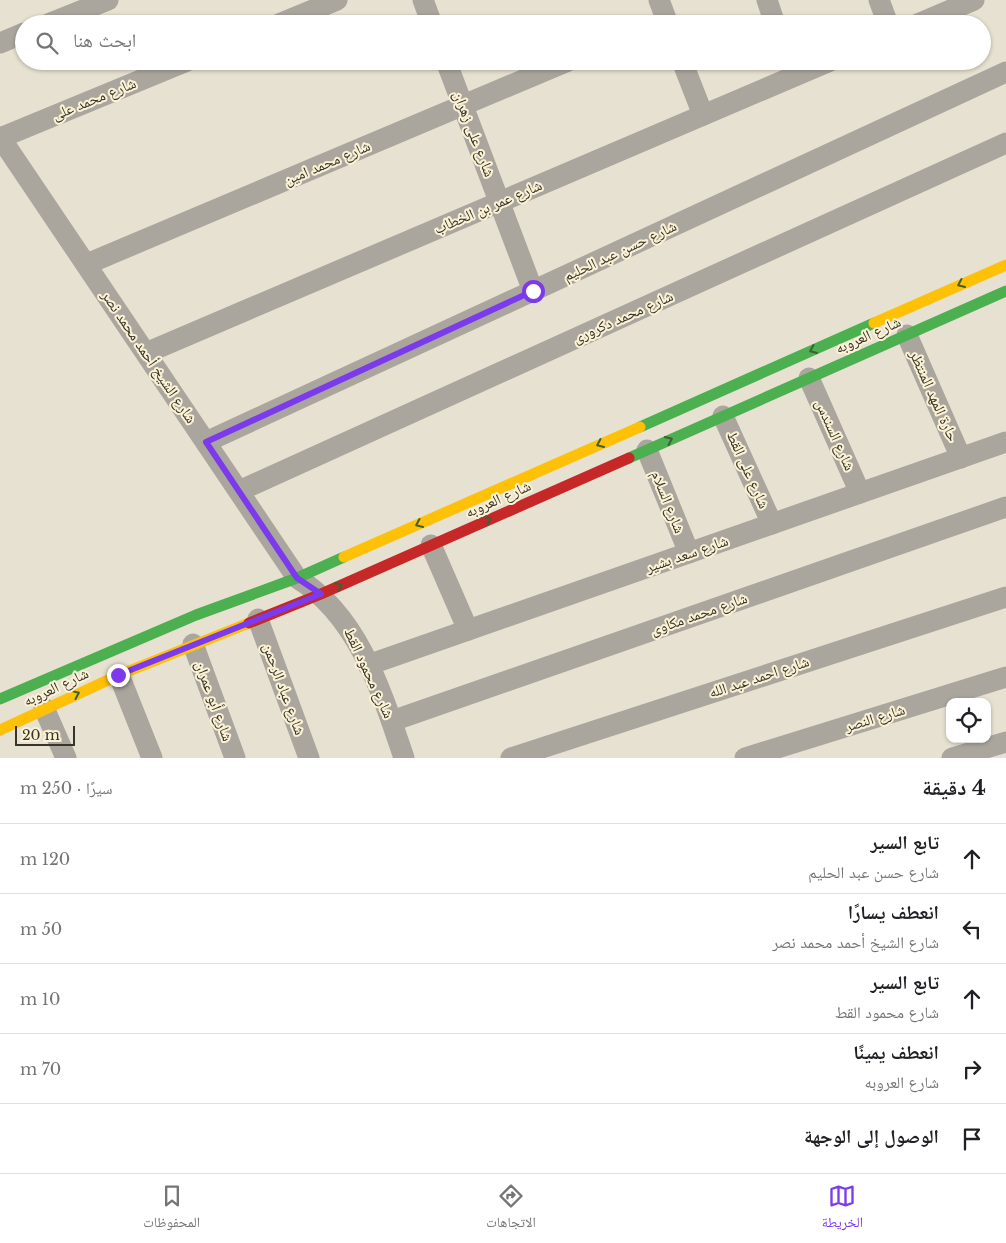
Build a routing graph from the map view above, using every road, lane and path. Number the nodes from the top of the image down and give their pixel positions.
1 (108, 0) edge
2 (337, 0) edge
3 (423, 0) edge
4 (658, 0) edge
5 (767, 0) edge
6 (879, 0) edge
7 (974, 0) edge
8 (70, 15) edge
9 (300, 15) edge
10 (429, 15) edge
11 (664, 15) edge
12 (772, 15) edge
13 (885, 15) edge
14 (939, 15) edge
15 (15, 37) edge
16 (0, 43) edge
17 (165, 70) edge
18 (449, 70) edge
19 (547, 70) edge
20 (686, 70) edge
21 (790, 70) edge
22 (1006, 72) edge
23 (463, 106) junction
24 (703, 115) junction
25 (0, 138) edge
26 (1006, 143) edge
27 (500, 202) junction
28 (87, 264) junction
29 (1006, 265) edge
30 (533, 291) junction
31 (1006, 291) edge
32 (907, 335) junction
33 (146, 353) junction
34 (809, 378) junction
35 (723, 416) junction
36 (206, 442) junction
37 (1006, 442) edge
38 (647, 450) junction
39 (961, 458) junction
40 (239, 491) junction
41 (860, 493) junction
42 (1006, 508) edge
43 (772, 524) junction
44 (431, 545) junction
45 (689, 553) junction
46 (297, 578) junction
47 (321, 594) junction
48 (1006, 597) edge
49 (258, 619) junction
50 (468, 630) junction
51 (194, 644) junction
52 (368, 665) junction
53 (118, 675) junction
54 (1006, 677) edge
55 (0, 699) edge
56 (44, 708) junction
57 (392, 722) junction
58 (0, 730) edge
59 (1006, 742) edge
60 (66, 758) edge
61 (152, 758) edge
62 (235, 758) edge
63 (310, 758) edge
64 (404, 758) edge
65 (511, 758) edge
66 (745, 758) edge
67 (952, 758) edge

1 - 8 street
2 - 9 street
3 - 10 street
4 - 11 street
5 - 12 street
6 - 13 street
7 - 14 street
15 - 16 street
17 - 25 street, شارع محمد على
18 - 23 street, شارع على زهران
19 - 23 street, شارع محمد امين
20 - 24 street
21 - 24 street, شارع عمر بن الخطاب
22 - 30 street, شارع حسن عبد الحليم
23 - 27 street, شارع على زهران
23 - 28 street, شارع محمد امين
24 - 27 street, شارع عمر بن الخطاب
25 - 28 street, شارع الشيخ أحمد محمد نصر
26 - 40 street, شارع محمد دكرورى
27 - 30 street, شارع على زهران
27 - 33 street, شارع عمر بن الخطاب
28 - 33 street, شارع الشيخ أحمد محمد نصر
29 -> 46 street, شارع العروبه
30 - 36 street, شارع حسن عبد الحليم
31 - 32 street, شارع العروبه
32 - 34 street, شارع العروبه
32 - 39 street, حارة المهد المنتظر
33 - 36 street, شارع الشيخ أحمد محمد نصر
34 - 35 street, شارع العروبه
34 - 41 street, شارع السندس
38 -> 35 street, شارع العروبه
35 - 43 street, شارع على القط
36 - 40 street, شارع الشيخ أحمد محمد نصر
37 - 39 street, شارع سعد بشير
44 -> 38 street, شارع العروبه
38 - 45 street, شارع السلام
39 - 41 street, شارع سعد بشير
40 - 46 street, شارع الشيخ أحمد محمد نصر
41 - 43 street, شارع سعد بشير
42 - 57 street, شارع محمد مكاوى
43 - 45 street, شارع سعد بشير
47 -> 44 street, شارع العروبه
44 - 50 street
45 - 50 street, شارع سعد بشير
46 - 47 street, شارع محمود القط
46 - 55 street, شارع العروبه
47 - 49 street, شارع العروبه
47 - 52 street, شارع محمود القط
48 - 65 street, شارع احمد عبد الله
49 - 51 street, شارع العروبه
49 - 63 street, شارع عباد الرحمن
50 - 52 street, شارع سعد بشير
51 - 53 street, شارع العروبه
51 - 62 street, شارع أبو عمران
52 - 57 street, شارع محمود القط
56 -> 53 street, شارع العروبه
53 - 61 street
54 - 66 street, شارع النصر
56 - 58 street, شارع العروبه
56 - 60 street
57 - 64 street, شارع محمود القط
59 - 67 street

